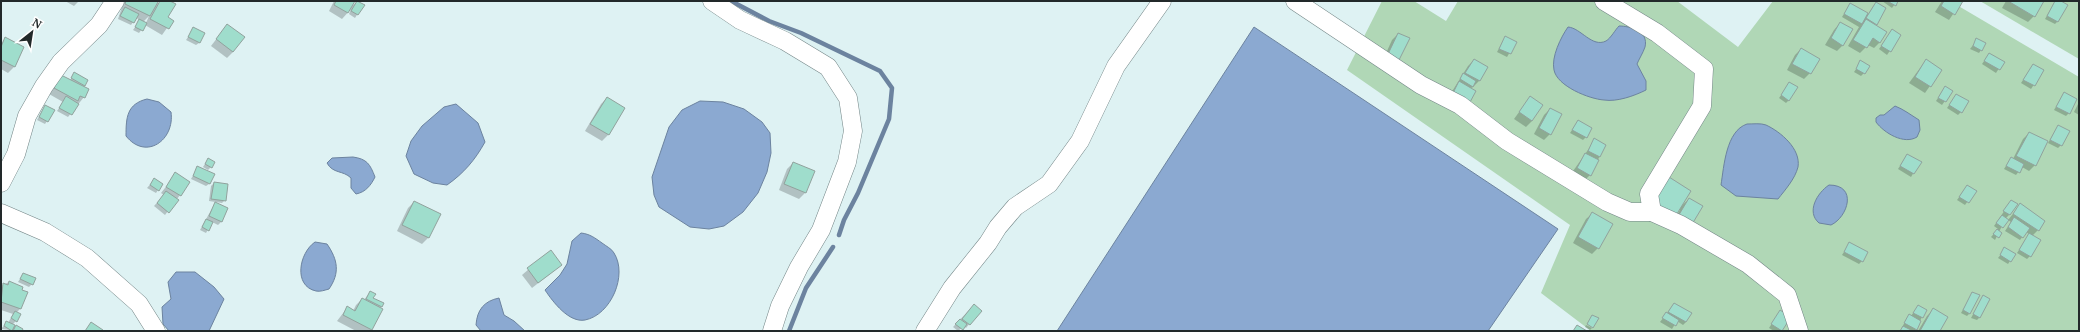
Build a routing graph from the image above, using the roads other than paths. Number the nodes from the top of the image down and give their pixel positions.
1 (115, 1) edge
2 (712, 1) edge
3 (1162, 1) edge
4 (1295, 1) edge
5 (1604, 1) edge
6 (8, 153) edge
7 (1, 183) edge
8 (1652, 212) junction
9 (1, 214) edge
10 (156, 331) edge
11 (772, 331) edge
12 (925, 331) edge
13 (1799, 331) edge

1 - 6 street
2 - 11 street
3 - 12 street
4 - 8 street
5 - 8 street
6 - 7 street
8 - 13 street
9 - 10 street

